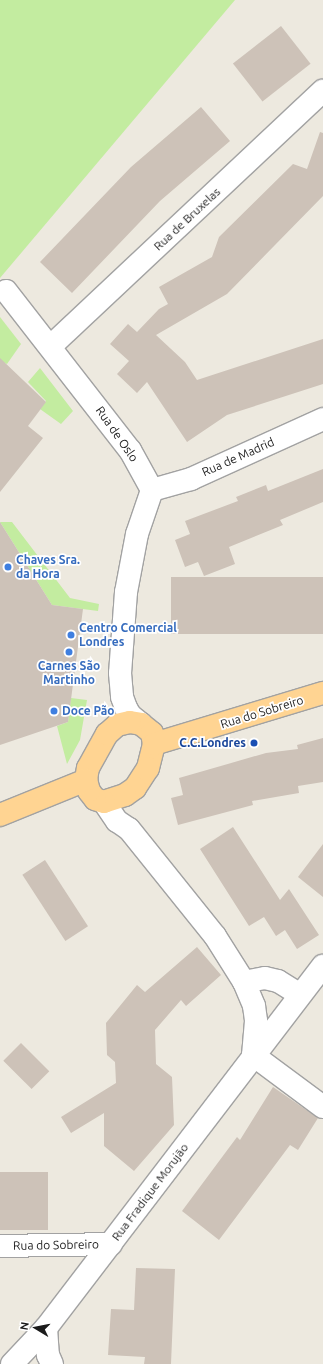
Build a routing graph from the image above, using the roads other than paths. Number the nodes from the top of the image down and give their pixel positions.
1 (323, 91) edge
2 (6, 291) dead end
3 (51, 346) junction
4 (323, 419) edge
5 (152, 490) junction
6 (120, 673) junction
7 (323, 693) edge
8 (141, 724) junction
9 (107, 734) junction
10 (154, 744) junction
11 (86, 780) junction
12 (130, 792) junction
13 (104, 802) junction
14 (0, 815) edge
15 (129, 829) junction
16 (323, 966) edge
17 (244, 982) junction
18 (300, 995) junction
19 (253, 1055) junction
20 (323, 1107) edge
21 (111, 1244) junction
22 (0, 1246) edge
23 (46, 1328) junction
24 (12, 1364) edge
25 (52, 1364) edge

1 - 3 street, Rua de Bruxelas
2 - 3 street, Rua de Oslo
3 - 5 street, Rua de Oslo
4 - 5 street, Rua de Madrid
5 - 6 street
6 - 8 street
6 - 9 street
7 - 10 main road, Rua do Sobreiro
8 - 9 main road
8 - 10 main road
9 - 11 main road
10 - 12 main road
11 - 13 main road
11 - 14 main road
12 - 13 main road
12 - 15 street
13 - 15 street
15 - 17 street
16 - 18 street, Rua Fradique Morujão
17 - 18 street
17 - 19 street
18 - 19 street, Rua Fradique Morujão
19 - 20 street
19 - 21 street, Rua Fradique Morujão
21 - 22 street, Rua do Sobreiro
21 - 23 street, Rua Fradique Morujão
23 - 24 street, Rua Fradique Morujão
23 - 25 street

